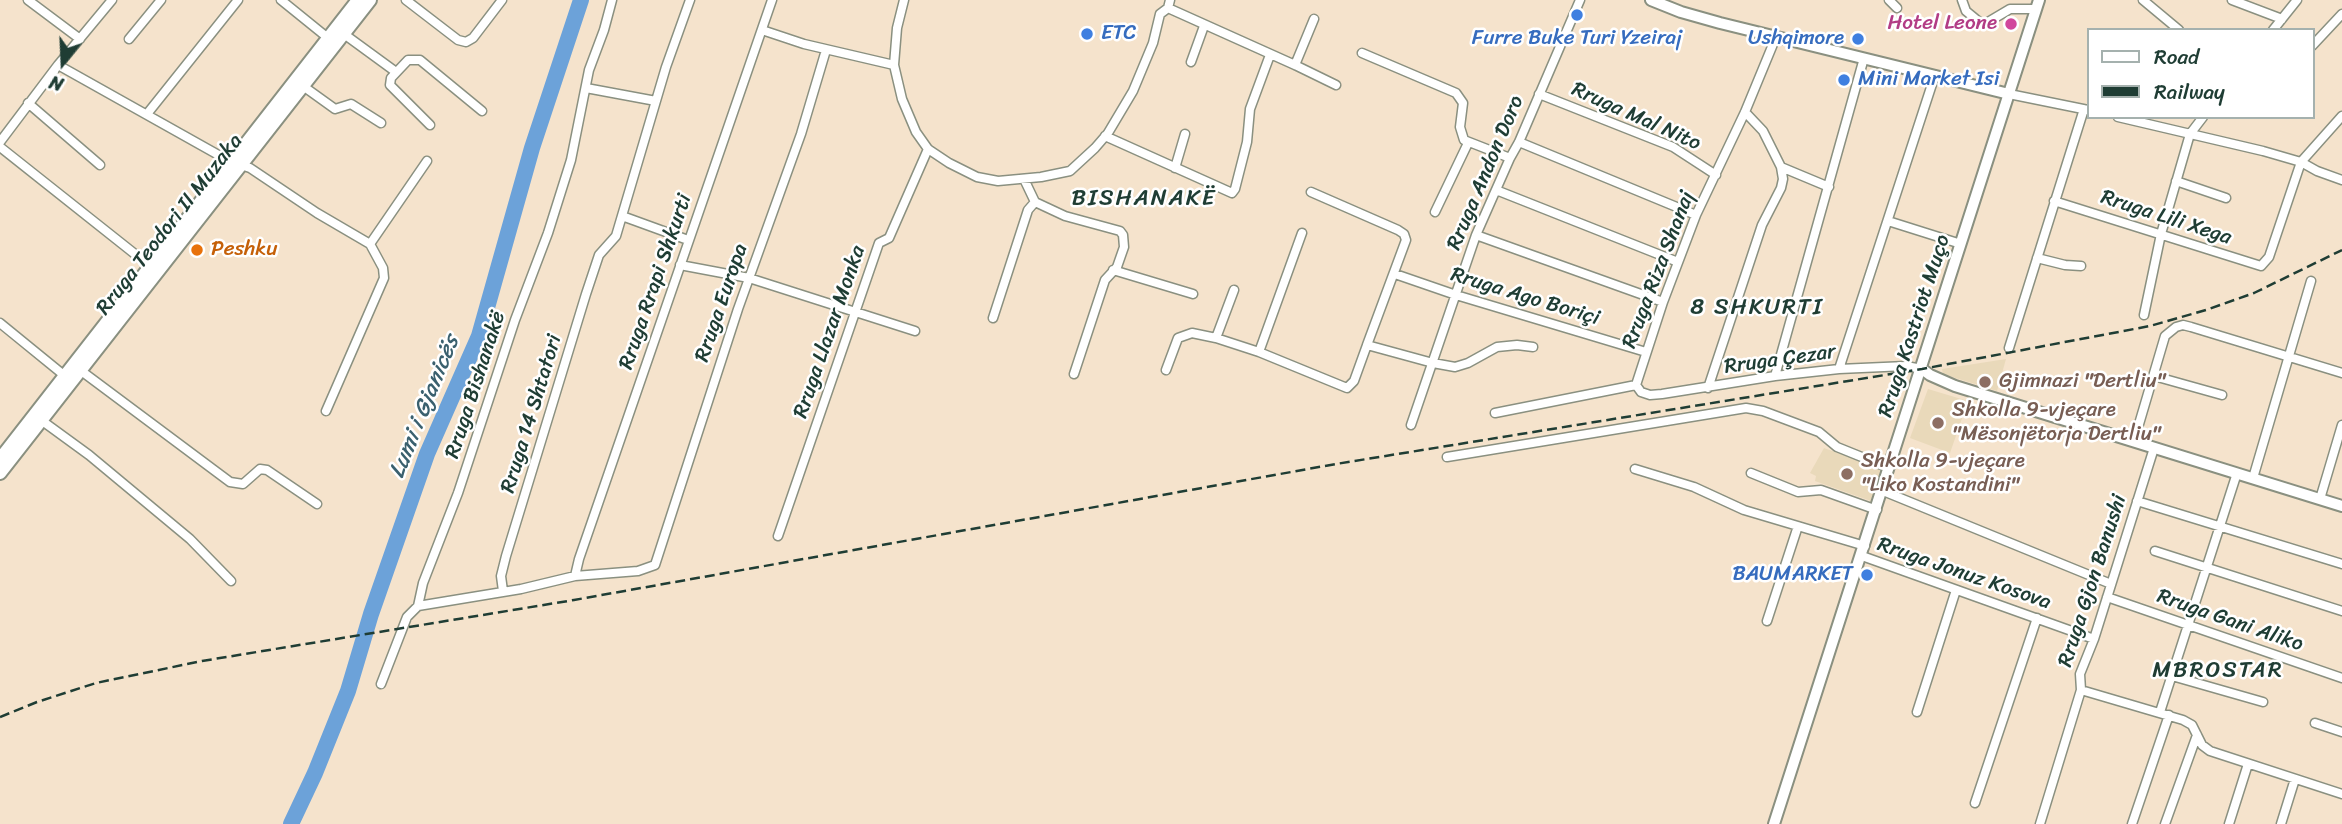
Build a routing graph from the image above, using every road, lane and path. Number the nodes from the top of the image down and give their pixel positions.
1 (28, 0) edge
2 (112, 0) edge
3 (161, 0) edge
4 (237, 0) edge
5 (281, 0) edge
6 (358, 0) edge
7 (370, 0) edge
8 (406, 0) edge
9 (502, 0) edge
10 (611, 0) edge
11 (690, 0) edge
12 (772, 0) edge
13 (904, 0) edge
14 (1580, 0) edge
15 (1651, 0) edge
16 (1889, 0) edge
17 (1962, 0) edge
18 (2143, 0) edge
19 (2232, 0) edge
20 (2297, 0) edge
21 (1169, 4) edge
22 (2037, 4) edge
23 (1897, 8) dead end
24 (2342, 14) edge
25 (1314, 19) dead end
26 (2282, 19) junction
27 (1204, 26) junction
28 (2177, 28) edge
29 (2275, 28) edge
30 (762, 30) junction
31 (344, 34) junction
32 (1776, 37) junction
33 (328, 38) junction
34 (80, 39) junction
35 (129, 39) dead end
36 (2314, 44) edge
37 (826, 50) junction
38 (1363, 53) dead end
39 (1270, 55) junction
40 (1864, 58) junction
41 (1191, 62) dead end
42 (58, 65) junction
43 (894, 65) junction
44 (1295, 65) junction
45 (396, 72) junction
46 (1935, 75) junction
47 (1336, 85) dead end
48 (303, 86) junction
49 (586, 88) junction
50 (1539, 94) junction
51 (2009, 94) junction
52 (656, 101) junction
53 (28, 103) junction
54 (2086, 110) edge
55 (482, 111) dead end
56 (1745, 113) junction
57 (147, 114) junction
58 (2342, 116) edge
59 (2126, 119) edge
60 (2201, 119) edge
61 (381, 123) dead end
62 (430, 125) dead end
63 (1185, 134) dead end
64 (2190, 134) junction
65 (1105, 136) junction
66 (1520, 142) junction
67 (1468, 143) junction
68 (0, 145) edge
69 (928, 149) junction
70 (1510, 158) junction
71 (427, 161) dead end
72 (2301, 162) junction
73 (236, 163) junction
74 (100, 165) dead end
75 (1175, 167) junction
76 (1782, 167) junction
77 (1716, 175) junction
78 (1024, 179) junction
79 (2342, 180) edge
80 (2176, 181) junction
81 (1829, 187) junction
82 (1496, 190) junction
83 (1311, 192) dead end
84 (2226, 198) dead end
85 (2054, 201) junction
86 (1035, 202) junction
87 (1435, 212) dead end
88 (1696, 215) junction
89 (622, 216) junction
90 (1888, 221) junction
91 (1302, 233) dead end
92 (2161, 234) junction
93 (1476, 235) junction
94 (688, 240) junction
95 (370, 244) junction
96 (1961, 244) junction
97 (2037, 258) junction
98 (1678, 262) junction
99 (680, 265) junction
100 (150, 266) junction
101 (2081, 266) dead end
102 (1113, 270) junction
103 (1395, 274) junction
104 (749, 278) junction
105 (2311, 281) dead end
106 (1234, 290) dead end
107 (1193, 294) dead end
108 (1456, 295) junction
109 (1663, 302) junction
110 (855, 312) junction
111 (2144, 315) dead end
112 (993, 318) dead end
113 (0, 323) edge
114 (915, 331) dead end
115 (1216, 338) junction
116 (1367, 345) junction
117 (1533, 347) dead end
118 (2009, 348) dead end
119 (1259, 352) junction
120 (1646, 352) junction
121 (2289, 358) junction
122 (1433, 363) junction
123 (1839, 369) junction
124 (1922, 369) junction
125 (80, 370) junction
126 (1166, 370) dead end
127 (2342, 373) edge
128 (1074, 374) dead end
129 (65, 376) junction
130 (1775, 376) junction
131 (2154, 376) junction
132 (1636, 385) junction
133 (1708, 388) junction
134 (2222, 395) dead end
135 (326, 411) dead end
136 (1495, 413) dead end
137 (41, 420) junction
138 (1411, 425) dead end
139 (2342, 425) edge
140 (2134, 441) junction
141 (2154, 448) junction
142 (1447, 457) dead end
143 (0, 459) edge
144 (1889, 468) junction
145 (1635, 469) dead end
146 (0, 473) edge
147 (1751, 473) dead end
148 (2237, 474) junction
149 (2253, 478) junction
150 (1883, 491) junction
151 (2320, 499) junction
152 (2137, 501) junction
153 (317, 504) dead end
154 (2342, 506) edge
155 (1877, 510) junction
156 (1798, 526) junction
157 (2221, 527) junction
158 (778, 536) dead end
159 (1863, 551) junction
160 (2155, 551) dead end
161 (2342, 564) edge
162 (2207, 569) junction
163 (575, 576) junction
164 (231, 580) dead end
165 (2111, 584) junction
166 (1956, 590) junction
167 (503, 591) junction
168 (2107, 597) junction
169 (418, 606) junction
170 (2342, 611) edge
171 (2037, 618) junction
172 (1767, 621) dead end
173 (2189, 625) junction
174 (2094, 639) junction
175 (2172, 676) junction
176 (2342, 678) edge
177 (381, 684) dead end
178 (2081, 691) junction
179 (2263, 702) dead end
180 (1917, 712) dead end
181 (2164, 714) junction
182 (2315, 723) dead end
183 (2342, 732) edge
184 (2197, 735) junction
185 (2248, 764) junction
186 (2295, 779) junction
187 (2342, 794) edge
188 (1975, 803) dead end
189 (1774, 824) edge
190 (2040, 824) edge
191 (2132, 824) edge
192 (2165, 824) edge
193 (2229, 824) edge
194 (2281, 824) edge

1 - 34 street
2 - 34 street
3 - 35 street
4 - 57 street
5 - 33 street
6 - 33 main road, Rruga Teodori II Muzaka
7 - 31 main road, Rruga Teodori II Muzaka
8 - 9 street
10 - 49 street, Rruga Bishanakë
11 - 52 street
12 - 30 street, Rruga Rrapi Shkurti
13 - 43 street
14 - 50 street, Rruga Andon Doro
15 - 32 street
16 - 23 street
17 - 22 street
18 - 28 street
19 - 26 street
20 - 26 street
21 - 27 street
21 - 65 street
22 - 51 street, Rruga Kastriot Muço
24 - 36 street
25 - 44 street
26 - 29 street
27 - 39 street
27 - 41 street
30 - 37 street
30 - 94 street, Rruga Rrapi Shkurti
31 - 45 street
31 - 48 main road, Rruga Teodori II Muzaka
32 - 40 street
32 - 56 street, Rruga Riza Shanaj
33 - 73 main road, Rruga Teodori II Muzaka
34 - 42 street
37 - 43 street
37 - 104 street, Rruga Europa
38 - 67 street
39 - 44 street
39 - 75 street
40 - 46 street
40 - 81 street
42 - 53 street
42 - 57 street
43 - 69 street
44 - 47 street
45 - 55 street
45 - 62 street
46 - 51 street
46 - 90 street
48 - 61 street
48 - 73 main road, Rruga Teodori II Muzaka
49 - 52 street
49 - 169 street, Rruga Bishanakë
50 - 66 street, Rruga Andon Doro
50 - 77 street, Rruga Mal Nito
51 - 54 street
51 - 96 street, Rruga Kastriot Muço
52 - 89 street
53 - 68 street
53 - 74 street
54 - 85 street
56 - 76 street
56 - 77 street, Rruga Riza Shanaj
57 - 73 street
58 - 72 street
59 - 64 street
60 - 64 street
63 - 75 street
64 - 72 street
64 - 80 street
65 - 75 street
65 - 78 street
66 - 70 street, Rruga Andon Doro
66 - 88 street
67 - 70 street
67 - 87 street
68 - 100 street
69 - 78 street
69 - 110 street, Rruga Llazar Monka
70 - 82 street, Rruga Andon Doro
71 - 95 street
72 - 79 street
72 - 92 street, Rruga Lili Xega
73 - 95 street
73 - 100 main road, Rruga Teodori II Muzaka
73 - 125 main road, Rruga Teodori II Muzaka
76 - 81 street
76 - 133 street, Rruga Çezar
77 - 88 street, Rruga Riza Shanaj
78 - 86 street
80 - 84 street
80 - 92 street
81 - 130 street
82 - 93 street, Rruga Andon Doro
82 - 98 street
83 - 103 street
85 - 92 street, Rruga Lili Xega
85 - 97 street
86 - 102 street
86 - 112 street
88 - 98 street, Rruga Riza Shanaj
89 - 94 street
89 - 167 street, Rruga 14 Shtatori
90 - 96 street
90 - 123 street
91 - 119 street
92 - 111 street
93 - 108 street, Rruga Andon Doro
93 - 109 street
94 - 99 street, Rruga Rrapi Shkurti
95 - 135 street
96 - 124 street, Rruga Kastriot Muço
97 - 101 street
97 - 118 street
98 - 109 street, Rruga Riza Shanaj
99 - 104 street
99 - 163 street, Rruga Rrapi Shkurti
100 - 129 main road, Rruga Teodori II Muzaka
102 - 107 street
102 - 128 street
103 - 108 street, Rruga Ago Boriçi
103 - 116 street
104 - 110 street
104 - 163 street, Rruga Europa
105 - 121 street
106 - 115 street
108 - 120 street, Rruga Ago Boriçi
108 - 122 street, Rruga Andon Doro
109 - 120 street, Rruga Riza Shanaj
110 - 114 street
110 - 158 street, Rruga Llazar Monka
113 - 129 street
115 - 119 street
115 - 126 street
116 - 119 street
116 - 122 street
117 - 122 street
120 - 132 street, Rruga Riza Shanaj
121 - 127 street
121 - 131 street
121 - 149 street
122 - 138 street, Rruga Andon Doro
123 - 124 street, Rruga Çezar
123 - 130 street, Rruga Çezar
124 - 140 street
124 - 144 street, Rruga Kastriot Muço
125 - 137 main road, Rruga Teodori II Muzaka
125 - 153 street
129 - 143 main road, Rruga Teodori II Muzaka
130 - 133 street, Rruga Çezar
131 - 134 street
131 - 140 street
132 - 133 street
132 - 136 street
137 - 146 main road, Rruga Teodori II Muzaka
137 - 164 street
139 - 151 street
140 - 141 street
141 - 148 street
141 - 152 street, Rruga Gjon Banushi
142 - 144 street
144 - 150 street, Rruga Kastriot Muço
145 - 156 street, Rruga Jonuz Kosova
147 - 155 street
148 - 149 street
148 - 157 street
149 - 151 street
150 - 155 street, Rruga Kastriot Muço
150 - 165 street
151 - 154 street
152 - 157 street
152 - 165 street, Rruga Gjon Banushi
155 - 159 street, Rruga Kastriot Muço
156 - 159 street, Rruga Jonuz Kosova
156 - 172 street
157 - 161 street
157 - 162 street
159 - 166 street, Rruga Jonuz Kosova
159 - 189 street, Rruga Kastriot Muço
160 - 162 street
162 - 170 street
162 - 173 street
163 - 167 street
165 - 168 street, Rruga Gjon Banushi
166 - 171 street, Rruga Jonuz Kosova
166 - 180 street
167 - 169 street
168 - 173 street, Rruga Gani Aliko
168 - 174 street, Rruga Gjon Banushi
169 - 177 street, Rruga Bishanakë
171 - 174 street, Rruga Jonuz Kosova
171 - 188 street
173 - 175 street
173 - 176 street, Rruga Gani Aliko
174 - 178 street, Rruga Gjon Banushi
175 - 179 street
175 - 181 street
178 - 181 street, Rruga Gjon Banushi
178 - 190 street
181 - 184 street, Rruga Gjon Banushi
181 - 191 street
182 - 183 street
184 - 185 street, Rruga Gjon Banushi
184 - 192 street
185 - 186 street, Rruga Gjon Banushi
185 - 193 street
186 - 187 street, Rruga Gjon Banushi
186 - 194 street

